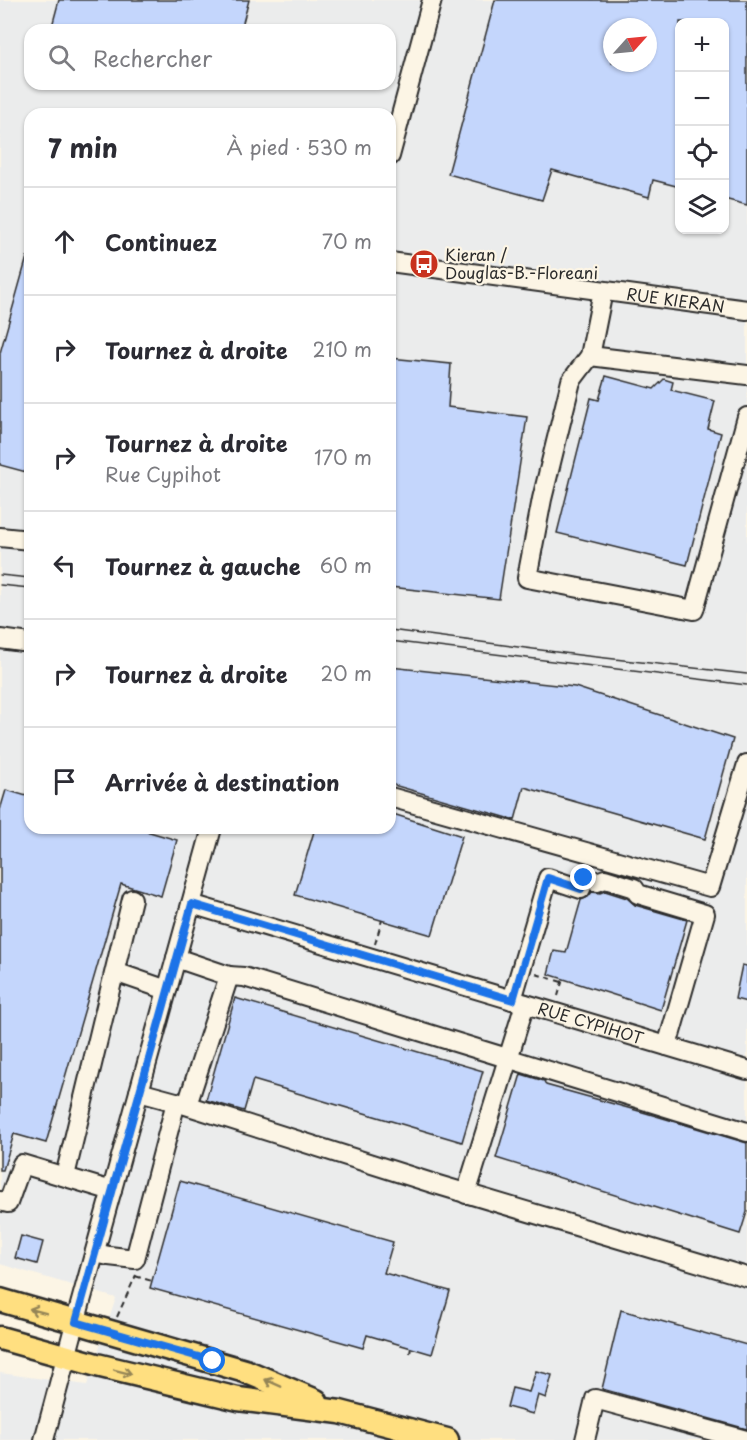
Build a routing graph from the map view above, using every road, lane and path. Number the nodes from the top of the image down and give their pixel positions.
1 (432, 0) edge
2 (396, 134) edge
3 (396, 263) edge
4 (603, 291) junction
5 (747, 310) edge
6 (590, 356) junction
7 (747, 375) edge
8 (747, 417) edge
9 (0, 537) edge
10 (24, 539) edge
11 (0, 639) edge
12 (24, 642) edge
13 (747, 764) edge
14 (396, 799) edge
15 (210, 834) edge
16 (132, 899) dead end
17 (192, 904) junction
18 (382, 920) dead end
19 (375, 947) dead end
20 (176, 958) junction
21 (114, 972) junction
22 (530, 973) dead end
23 (229, 976) junction
24 (167, 990) junction
25 (556, 1001) dead end
26 (519, 1002) junction
27 (667, 1046) junction
28 (508, 1059) junction
29 (747, 1070) edge
30 (139, 1092) junction
31 (182, 1104) junction
32 (747, 1132) edge
33 (65, 1176) junction
34 (112, 1191) junction
35 (466, 1194) junction
36 (0, 1200) edge
37 (95, 1253) junction
38 (137, 1270) dead end
39 (135, 1276) junction
40 (747, 1276) edge
41 (152, 1281) dead end
42 (0, 1300) edge
43 (116, 1319) dead end
44 (76, 1322) junction
45 (0, 1338) edge
46 (411, 1348) dead end
47 (410, 1353) dead end
48 (66, 1356) junction
49 (340, 1412) junction
50 (44, 1440) edge
51 (447, 1440) edge
52 (585, 1440) edge
53 (746, 1440) edge

1 - 2 street
3 - 4 street, RUE KIERAN
4 - 5 street, RUE KIERAN
4 - 6 street
6 - 7 street
6 - 8 street
9 - 10 street
11 - 12 street
13 - 14 street
15 - 17 street
16 - 21 street
17 - 20 street
17 - 26 street, RUE CYPIHOT
18 - 19 path
20 - 23 street
20 - 24 street
21 - 24 street
21 - 33 street
22 - 25 path
23 - 28 street
23 - 31 street
24 - 30 street
26 - 27 street, RUE CYPIHOT
26 - 27 street
26 - 28 street
27 - 29 street, RUE CYPIHOT
28 - 32 street
28 - 35 street
30 - 31 street
30 - 34 street
31 - 35 street
31 - 37 street
33 - 34 street
33 - 36 street
34 - 37 street
35 - 40 street
37 - 44 street
38 - 39 path
39 - 41 path
39 - 43 path
44 -> 42 main road
44 - 48 street
49 -> 44 main road
45 - 48 main road
46 - 47 path
48 -> 49 main road
48 - 50 street
49 - 51 main road
52 - 53 street

